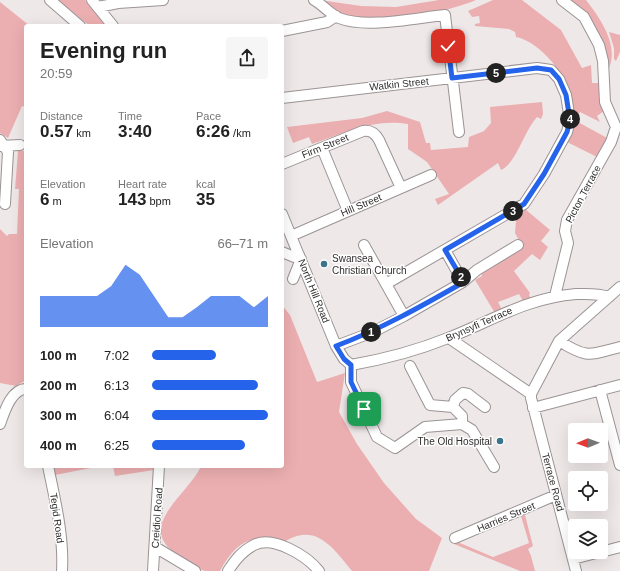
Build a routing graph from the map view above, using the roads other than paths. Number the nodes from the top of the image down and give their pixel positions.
1 (50, 0) edge
2 (163, 0) edge
3 (314, 0) edge
4 (562, 0) edge
5 (95, 4) edge
6 (336, 16) junction
7 (78, 24) edge
8 (111, 24) edge
9 (284, 31) edge
10 (452, 78) junction
11 (284, 98) edge
12 (459, 132) dead end
13 (1, 143) edge
14 (20, 145) dead end
15 (322, 148) junction
16 (284, 163) edge
17 (431, 175) dead end
18 (401, 188) junction
19 (3, 191) edge
20 (5, 204) dead end
21 (348, 211) junction
22 (284, 219) edge
23 (291, 236) junction
24 (364, 245) dead end
25 (518, 245) dead end
26 (445, 250) junction
27 (284, 253) edge
28 (300, 257) junction
29 (293, 279) dead end
30 (464, 282) junction
31 (386, 284) junction
32 (620, 287) edge
33 (555, 296) junction
34 (609, 297) junction
35 (404, 316) junction
36 (449, 338) junction
37 (559, 341) junction
38 (336, 346) junction
39 (620, 347) edge
40 (351, 365) junction
41 (410, 366) dead end
42 (620, 385) edge
43 (24, 389) edge
44 (600, 390) junction
45 (531, 394) junction
46 (453, 407) junction
47 (484, 407) dead end
48 (533, 408) junction
49 (0, 424) edge
50 (462, 424) junction
51 (620, 465) edge
52 (494, 467) dead end
53 (48, 468) edge
54 (159, 468) edge
55 (556, 496) junction
56 (455, 538) dead end
57 (568, 540) edge
58 (155, 547) junction
59 (620, 547) edge
60 (608, 550) edge
61 (573, 559) edge
62 (62, 571) edge
63 (153, 571) edge
64 (195, 571) edge
65 (228, 571) edge
66 (319, 571) edge
67 (576, 571) edge

1 - 7 street
2 - 5 street
3 - 6 street
4 - 33 street, Picton Terrace
5 - 8 street
6 - 9 street
6 - 10 street
10 - 11 street, Watkin Street
10 - 12 street
10 - 26 street, Watkin Street
13 - 14 street
13 - 19 street
15 - 16 street, Firm Street
15 - 18 street, Firm Street
15 - 21 street
17 - 18 street, Hill Street
18 - 21 street, Hill Street
19 - 20 street
21 - 23 street, Hill Street
22 - 23 street, North Hill Road
23 - 28 street, North Hill Road
24 - 31 street
25 - 30 street
26 - 30 street
26 - 31 street
27 - 28 street
28 - 29 street
28 - 38 street, North Hill Road
30 - 35 street
31 - 35 street
32 - 34 street
33 - 34 street, Brynsyfi Terrace
33 - 36 street, Brynsyfi Terrace
34 - 37 street
35 - 38 street
36 - 40 street, Brynsyfi Terrace
36 - 45 street
37 - 39 street
37 - 45 street
38 - 40 street, North Hill Road
40 - 50 street
41 - 46 street
42 - 44 street
43 - 49 street
44 - 48 street
44 - 51 street
45 - 48 street, Terrace Road
46 - 47 street
46 - 50 street
48 - 55 street, Terrace Road
50 - 52 street
53 - 62 street, Tegid Road
54 - 58 street, Creidiol Road
55 - 56 street, Harries Street
55 - 57 street, Terrace Road
58 - 63 street, Creidiol Road
58 - 64 street
59 - 60 street
61 - 67 street, Terrace Road
65 - 66 street

